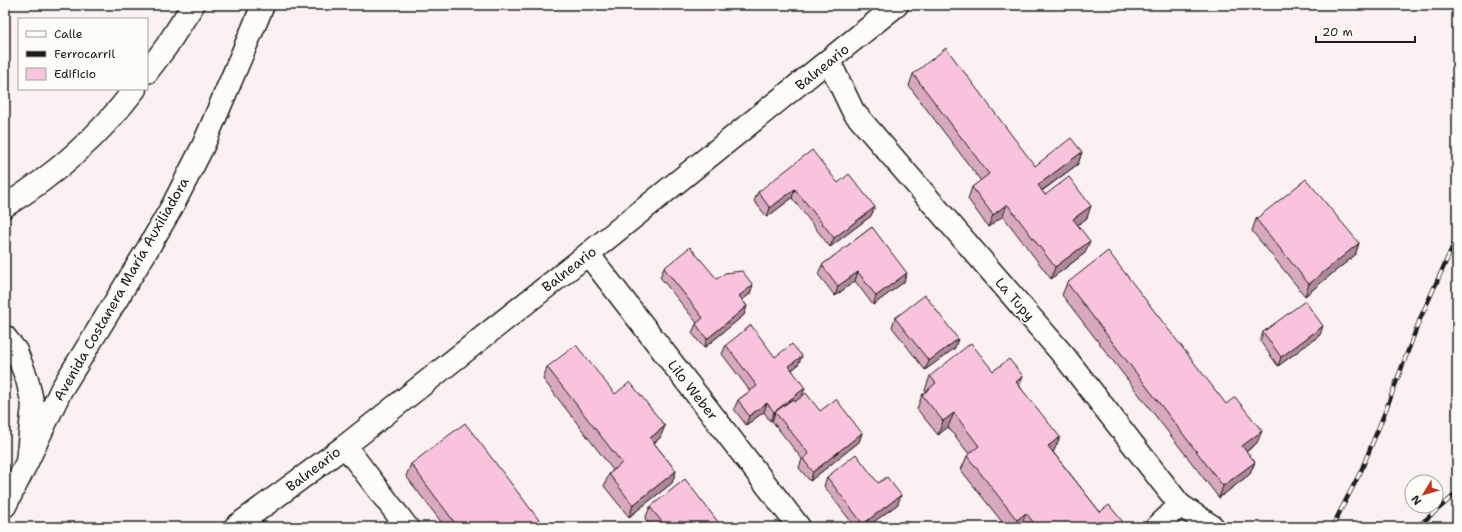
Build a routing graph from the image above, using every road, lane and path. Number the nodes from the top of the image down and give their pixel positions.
1 (193, 5) edge
2 (263, 5) edge
3 (898, 5) edge
4 (829, 61) junction
5 (148, 71) edge
6 (133, 90) edge
7 (5, 206) edge
8 (588, 254) junction
9 (5, 337) edge
10 (345, 446) junction
11 (27, 462) junction
12 (1180, 504) junction
13 (5, 506) edge
14 (235, 527) edge
15 (407, 527) edge
16 (799, 527) edge
17 (1156, 527) edge
18 (1213, 527) edge

1 - 5 street
2 - 11 street, Avenida Costanera María Auxiliadora
3 - 4 street, Balneario
4 - 8 street, Balneario
4 - 12 street, La Tupy
6 - 7 street
8 - 10 street, Balneario
8 - 16 street, Lilo Weber
9 - 11 street
10 - 14 street, Balneario
10 - 15 street
11 - 13 street, Avenida Costanera María Auxiliadora
12 - 17 street
12 - 18 street, La Tupy

